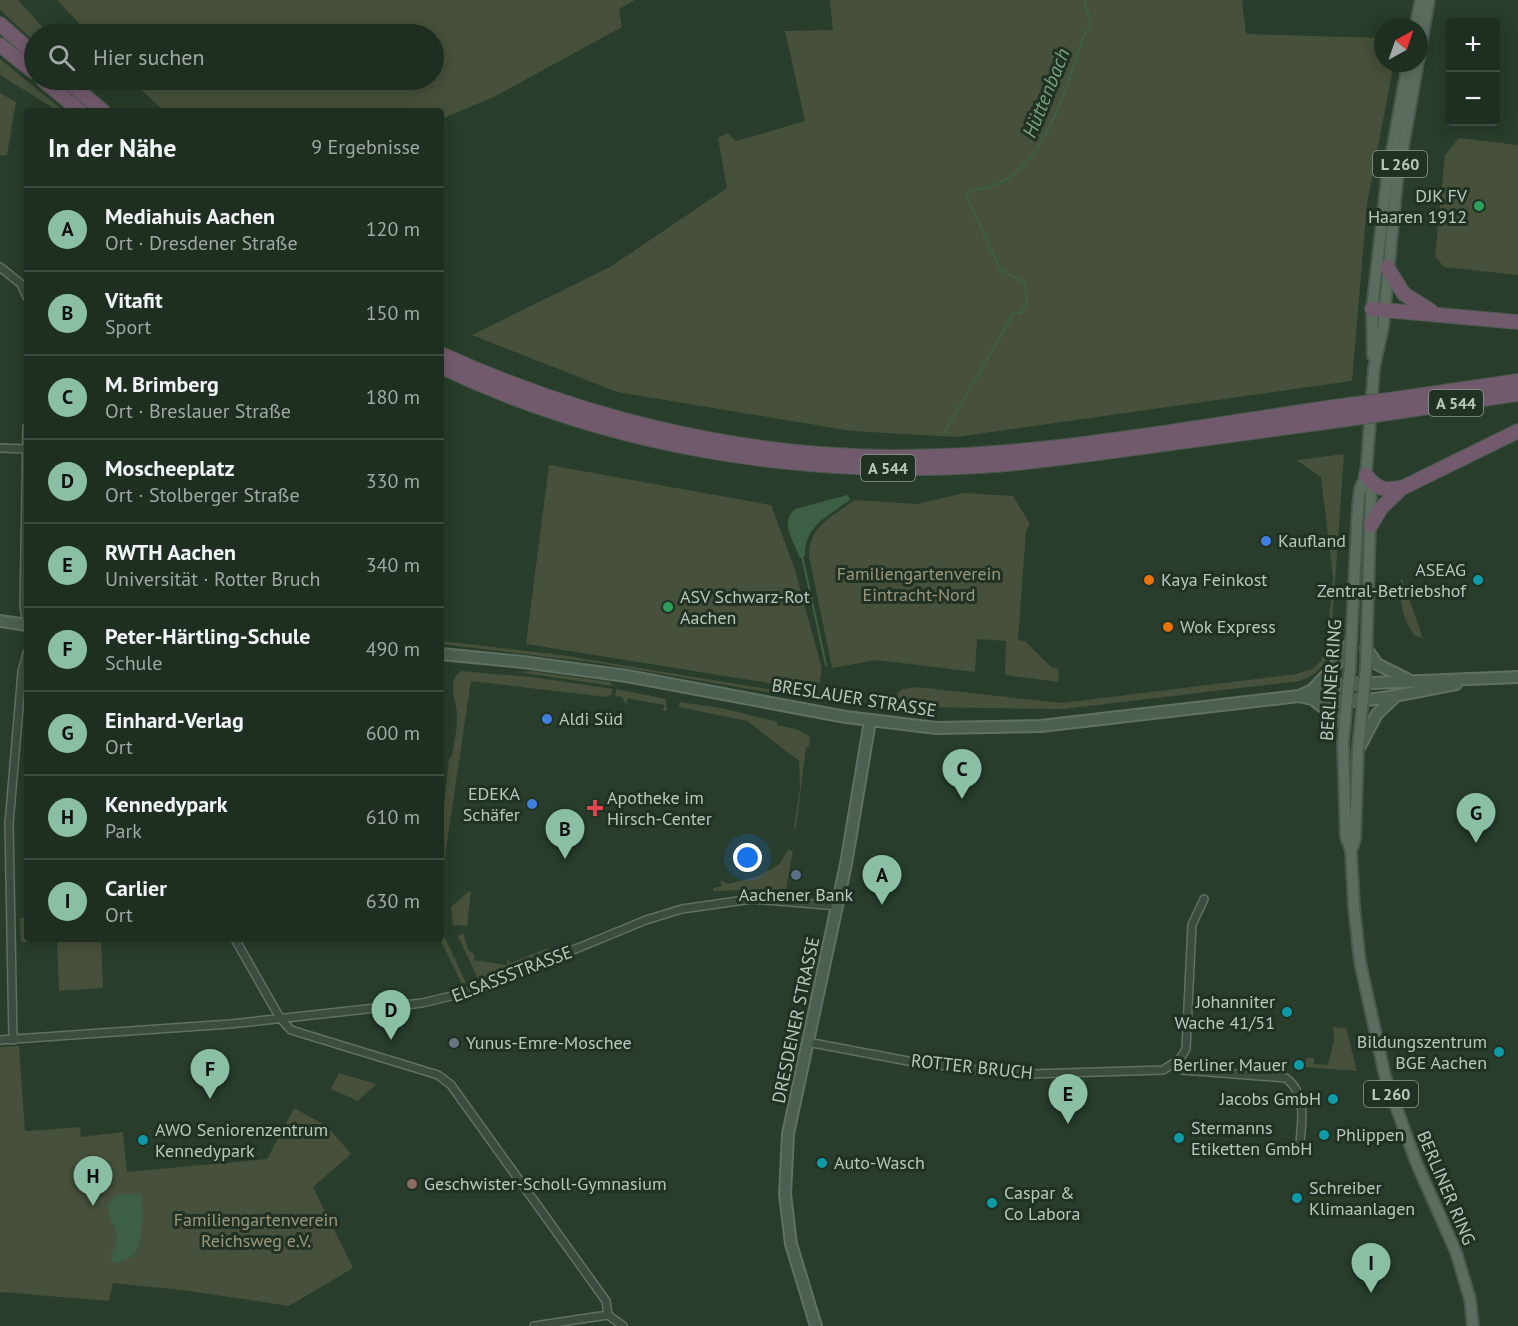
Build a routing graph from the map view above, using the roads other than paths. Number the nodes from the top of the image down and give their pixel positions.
1 (1421, 0) edge
2 (1429, 0) edge
3 (1417, 18) edge
4 (0, 24) edge
5 (0, 45) edge
6 (24, 45) edge
7 (24, 64) edge
8 (1406, 72) edge
9 (55, 90) edge
10 (78, 90) edge
11 (76, 108) edge
12 (99, 108) edge
13 (0, 267) edge
14 (1387, 267) junction
15 (24, 292) edge
16 (1378, 310) junction
17 (1435, 313) junction
18 (1518, 322) edge
19 (444, 355) edge
20 (444, 368) edge
21 (1518, 381) edge
22 (1518, 394) edge
23 (1395, 405) junction
24 (1348, 412) junction
25 (1518, 431) edge
26 (0, 448) edge
27 (24, 449) edge
28 (1366, 474) junction
29 (1404, 487) junction
30 (1371, 525) junction
31 (0, 621) edge
32 (24, 624) edge
33 (1351, 642) junction
34 (1366, 648) junction
35 (444, 654) edge
36 (24, 664) edge
37 (1518, 677) edge
38 (1488, 678) junction
39 (1410, 680) junction
40 (1365, 683) junction
41 (1348, 684) junction
42 (1312, 695) junction
43 (1397, 695) junction
44 (1364, 699) junction
45 (1346, 700) junction
46 (870, 721) junction
47 (1343, 723) junction
48 (1358, 749) junction
49 (0, 824) edge
50 (9, 824) junction
51 (1351, 851) junction
52 (1204, 899) dead end
53 (838, 906) junction
54 (238, 942) edge
55 (280, 1018) junction
56 (0, 1040) edge
57 (13, 1040) junction
58 (807, 1042) junction
59 (1173, 1065) junction
60 (1299, 1152) dead end
61 (608, 1315) junction
62 (534, 1326) edge
63 (623, 1326) edge
64 (816, 1326) edge
65 (1473, 1326) edge

1 - 3 main road
2 - 14 main road, BERLINER RING / L 260
4 - 6 highway
5 - 7 highway
8 - 16 main road, BERLINER RING / L 260
9 - 11 highway
10 - 12 highway
13 - 15 street
14 - 16 main road, BERLINER RING / L 260
14 - 17 highway
16 - 17 highway
16 - 28 main road, BERLINER RING / L 260
17 - 18 highway
19 - 24 highway, A 544
20 - 24 highway, A 544
21 - 23 highway, A 544
22 - 23 highway, A 544
23 - 24 highway, A 544, bridge
25 - 29 highway
26 - 27 street
28 - 29 highway
28 - 30 main road, BERLINER RING / L 260
28 - 33 main road, BERLINER RING / L 260
29 - 30 highway
30 - 34 main road, BERLINER RING / L 260
31 - 32 main road
33 - 41 main road, BERLINER RING / L 260
33 - 42 main road
34 - 39 main road
34 - 40 main road, BERLINER RING / L 260
35 - 46 main road, BRESLAUER STRASSE
36 - 50 street
37 - 38 main road
38 - 39 main road, BRESLAUER STRASSE
38 - 43 main road, BRESLAUER STRASSE
39 - 40 main road, BRESLAUER STRASSE
40 - 41 main road, BRESLAUER STRASSE
40 - 44 main road, BERLINER RING / L 260
41 - 42 main road, BRESLAUER STRASSE
41 - 45 main road, BERLINER RING / L 260
42 - 45 main road, BRESLAUER STRASSE
42 - 46 main road, BRESLAUER STRASSE
42 - 47 main road
43 - 44 main road, BRESLAUER STRASSE
43 - 48 main road
44 - 45 main road, BRESLAUER STRASSE
44 - 48 main road, BERLINER RING / L 260
45 - 47 main road, BERLINER RING / L 260
46 - 53 main road, DRESDENER STRASSE
47 - 51 main road, BERLINER RING / L 260
48 - 51 main road, BERLINER RING / L 260
49 - 50 street
50 - 57 street
51 - 65 main road, BERLINER RING / L 260
52 - 59 street
53 - 55 street, ELSASSSTRASSE
53 - 58 main road, DRESDENER STRASSE
54 - 55 street
55 - 57 street, ELSASSSTRASSE
55 - 61 street
56 - 57 street, ELSASSSTRASSE
58 - 59 street, ROTTER BRUCH
58 - 64 main road, DRESDENER STRASSE
59 - 60 street, ROTTER BRUCH
61 - 62 street
61 - 63 street

